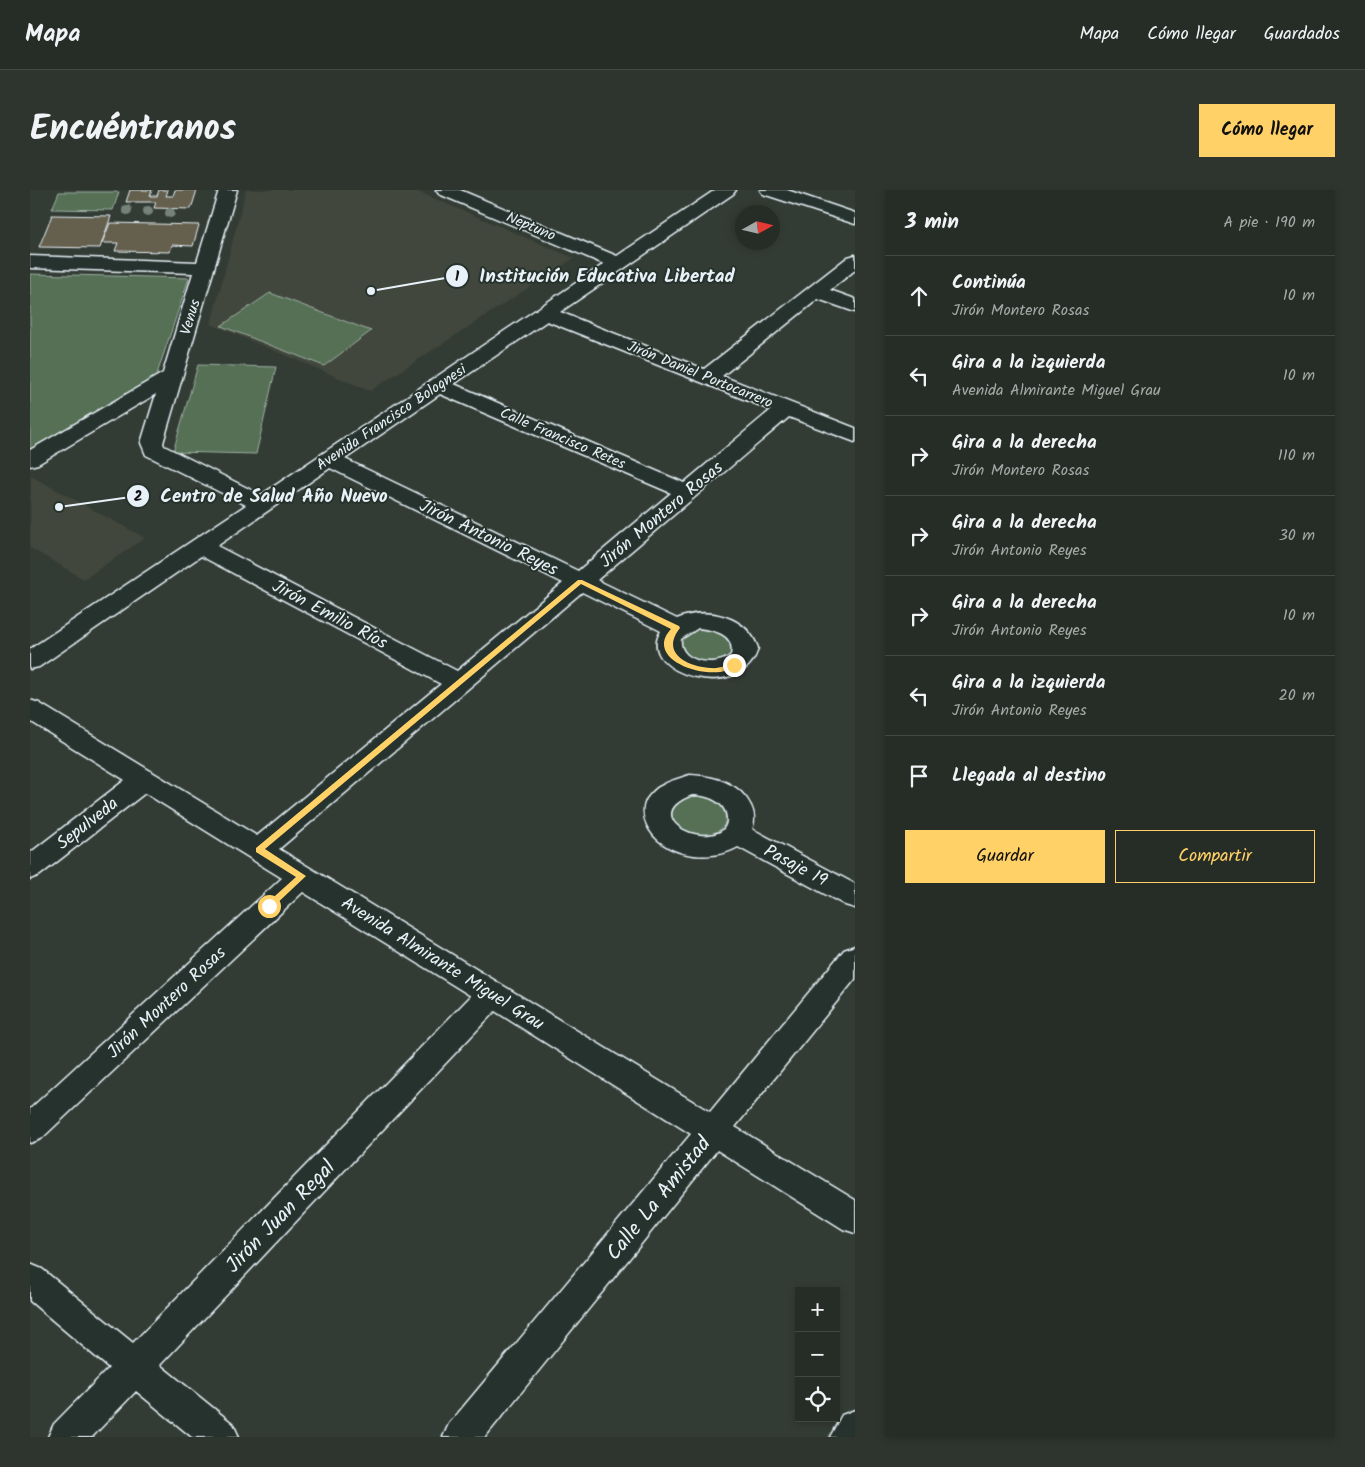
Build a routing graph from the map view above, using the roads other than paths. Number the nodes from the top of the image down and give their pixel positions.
1 (228, 190) edge
2 (445, 190) edge
3 (726, 190) edge
4 (769, 190) edge
5 (855, 219) edge
6 (855, 261) edge
7 (30, 262) edge
8 (617, 263) junction
9 (206, 268) junction
10 (816, 292) junction
11 (855, 306) edge
12 (545, 313) junction
13 (172, 376) junction
14 (707, 377) junction
15 (438, 385) junction
16 (786, 409) junction
17 (855, 436) edge
18 (30, 459) edge
19 (328, 459) junction
20 (687, 492) junction
21 (262, 504) junction
22 (200, 546) junction
23 (580, 581) junction
24 (676, 628) dead end
25 (30, 661) edge
26 (459, 683) junction
27 (30, 708) edge
28 (144, 779) junction
29 (736, 833) dead end
30 (259, 850) junction
31 (30, 868) edge
32 (302, 876) junction
33 (855, 898) edge
34 (855, 958) edge
35 (492, 994) junction
36 (30, 1129) edge
37 (713, 1131) junction
38 (855, 1218) edge
39 (30, 1280) edge
40 (135, 1366) junction
41 (855, 1428) edge
42 (67, 1437) edge
43 (220, 1437) edge
44 (462, 1437) edge
45 (849, 1437) edge

1 - 9 street, Venus
2 - 8 street, Neptuno
3 - 8 street, Avenida Francisco Bolognesi
4 - 5 street
6 - 10 street
7 - 9 street
8 - 12 street, Avenida Francisco Bolognesi
9 - 13 street, Venus
10 - 11 street
10 - 14 street
12 - 14 street, Jirón Daniel Portocarrero
12 - 15 street, Avenida Francisco Bolognesi
13 - 18 street
13 - 21 street, Venus
14 - 16 street, Jirón Daniel Portocarrero
15 - 19 street, Avenida Francisco Bolognesi
15 - 20 street, Calle Francisco Retes
16 - 17 street, Jirón Daniel Portocarrero
16 - 20 street, Jirón Montero Rosas
19 - 21 street, Avenida Francisco Bolognesi
19 - 23 street, Jirón Antonio Reyes
20 - 23 street, Jirón Montero Rosas
21 - 22 street, Avenida Francisco Bolognesi
22 - 25 street, Avenida Francisco Bolognesi
22 - 26 street, Jirón Emilio Ríos
23 - 24 street, Jirón Antonio Reyes
23 - 26 street, Jirón Montero Rosas
26 - 30 street, Jirón Montero Rosas
27 - 28 street, Avenida Almirante Miguel Grau
28 - 30 street, Avenida Almirante Miguel Grau
28 - 31 street, Sepulveda
29 - 33 street, Pasaje 19
30 - 32 street, Avenida Almirante Miguel Grau
32 - 35 street, Avenida Almirante Miguel Grau
32 - 36 street, Jirón Montero Rosas
34 - 37 street, Calle La Amistad
35 - 37 street, Avenida Almirante Miguel Grau
35 - 40 street, Jirón Juan Regal
37 - 38 street, Avenida Almirante Miguel Grau
37 - 44 street, Calle La Amistad
39 - 40 street
40 - 42 street, Jirón Juan Regal
40 - 43 street
41 - 45 street

